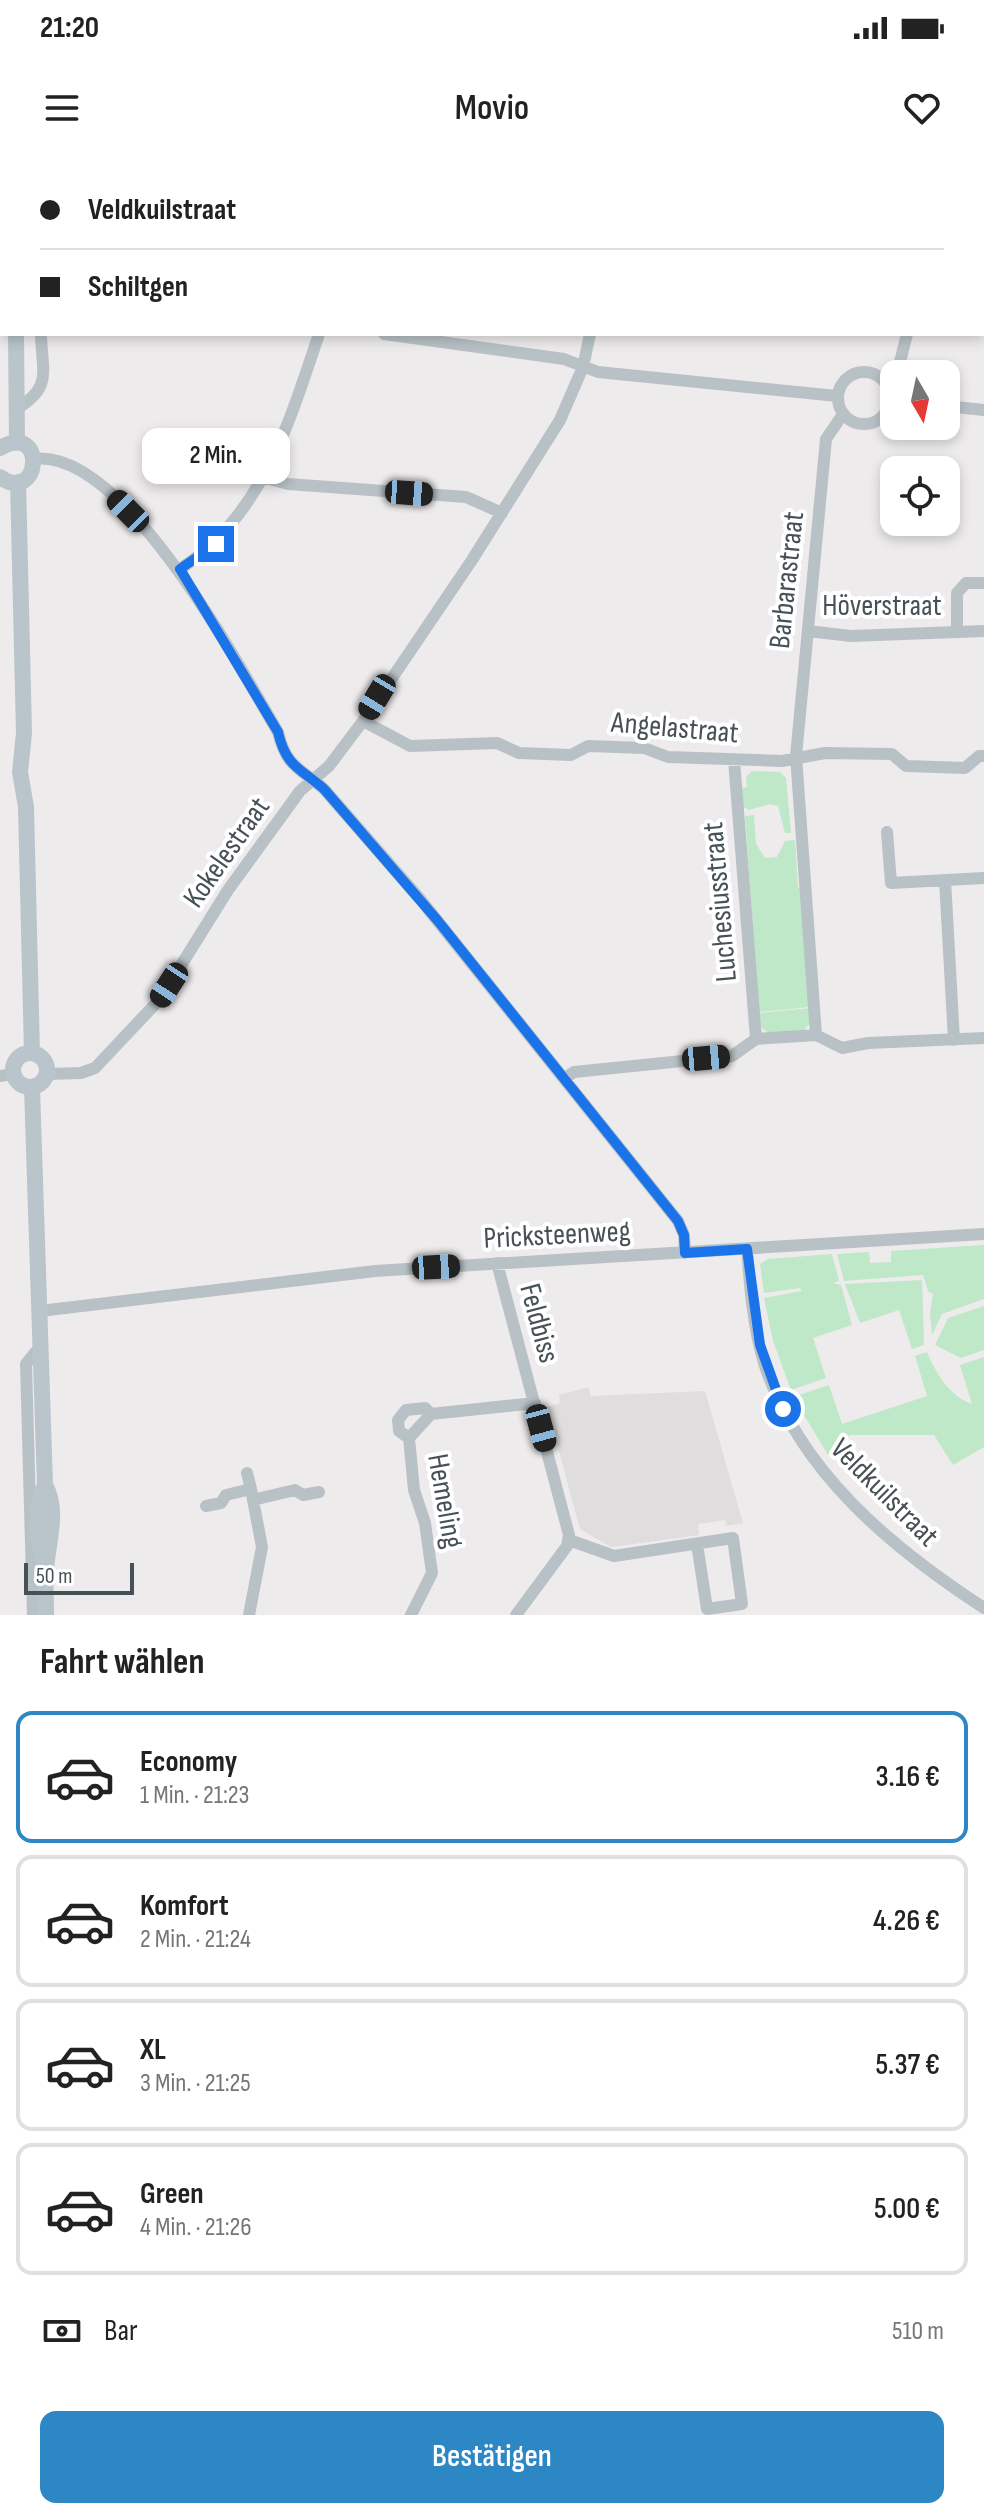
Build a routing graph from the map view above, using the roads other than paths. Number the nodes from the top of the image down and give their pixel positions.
1 (16, 336) edge
2 (41, 336) edge
3 (318, 336) edge
4 (398, 336) edge
5 (590, 336) edge
6 (906, 336) edge
7 (898, 360) edge
8 (583, 367) junction
9 (880, 375) edge
10 (837, 396) junction
11 (960, 407) edge
12 (15, 410) junction
13 (984, 410) edge
14 (843, 414) junction
15 (880, 417) edge
16 (17, 442) junction
17 (0, 448) edge
18 (34, 459) junction
19 (0, 477) edge
20 (262, 477) junction
21 (18, 482) junction
22 (502, 513) junction
23 (180, 569) junction
24 (984, 583) edge
25 (808, 631) junction
26 (957, 631) junction
27 (984, 631) edge
28 (363, 721) junction
29 (796, 756) junction
30 (984, 756) edge
31 (734, 760) junction
32 (314, 780) junction
33 (887, 832) dead end
34 (984, 878) edge
35 (945, 880) junction
36 (816, 1035) junction
37 (984, 1038) edge
38 (756, 1039) junction
39 (954, 1040) junction
40 (32, 1053) junction
41 (47, 1074) junction
42 (6, 1075) edge
43 (565, 1078) junction
44 (32, 1088) junction
45 (984, 1234) edge
46 (747, 1249) junction
47 (685, 1253) junction
48 (497, 1263) junction
49 (40, 1311) junction
50 (43, 1343) junction
51 (535, 1403) junction
52 (431, 1414) junction
53 (409, 1438) junction
54 (247, 1473) dead end
55 (319, 1492) dead end
56 (252, 1495) junction
57 (206, 1506) dead end
58 (569, 1540) junction
59 (697, 1544) junction
60 (984, 1608) edge
61 (33, 1615) edge
62 (46, 1615) edge
63 (249, 1615) edge
64 (411, 1615) edge
65 (516, 1615) edge

1 - 12 street
2 - 12 street
3 - 20 street
4 - 8 street
5 - 8 street, Kokelestraat
6 - 7 street
8 - 10 street
8 - 22 street, Kokelestraat
9 - 10 street
10 - 14 street
11 - 13 street
12 - 16 street
14 - 15 street
14 - 25 street, Barbarastraat
16 - 17 street
16 - 18 street
18 - 21 street
18 - 23 street
19 - 21 street
20 - 22 street
20 - 23 street
21 - 40 street
22 - 28 street, Kokelestraat
23 - 32 street
24 - 26 street, Höverstraat
25 - 26 street, Höverstraat
25 - 29 street, Barbarastraat
26 - 27 street, Höverstraat
28 - 31 street, Angelastraat
28 - 32 street, Kokelestraat
29 - 30 street, Angelastraat
29 - 31 street, Angelastraat
29 - 36 street
31 - 38 street, Luchesiusstraat
32 - 41 street, Kokelestraat
32 - 43 street
33 - 35 street
34 - 35 street
35 - 39 street
36 - 38 street
36 - 39 street
37 - 39 street
38 - 43 street
40 - 41 street
40 - 42 street
41 - 44 street
42 - 44 street
43 - 47 street
44 - 49 street
45 - 46 street, Pricksteenweg
46 - 47 street, Pricksteenweg
46 - 60 street, Veldkuilstraat
47 - 48 street, Pricksteenweg
48 - 49 street, Pricksteenweg
48 - 51 street, Feldbiss
49 - 50 street
50 - 61 street
50 - 62 street
51 - 52 street, Hemeling
51 - 58 street, Feldbiss
52 - 53 street, Hemeling
52 - 53 street, Hemeling
53 - 64 street, Hemeling
54 - 56 street
55 - 56 street
56 - 57 street
56 - 63 street
58 - 59 street
58 - 65 street
59 - 59 street

